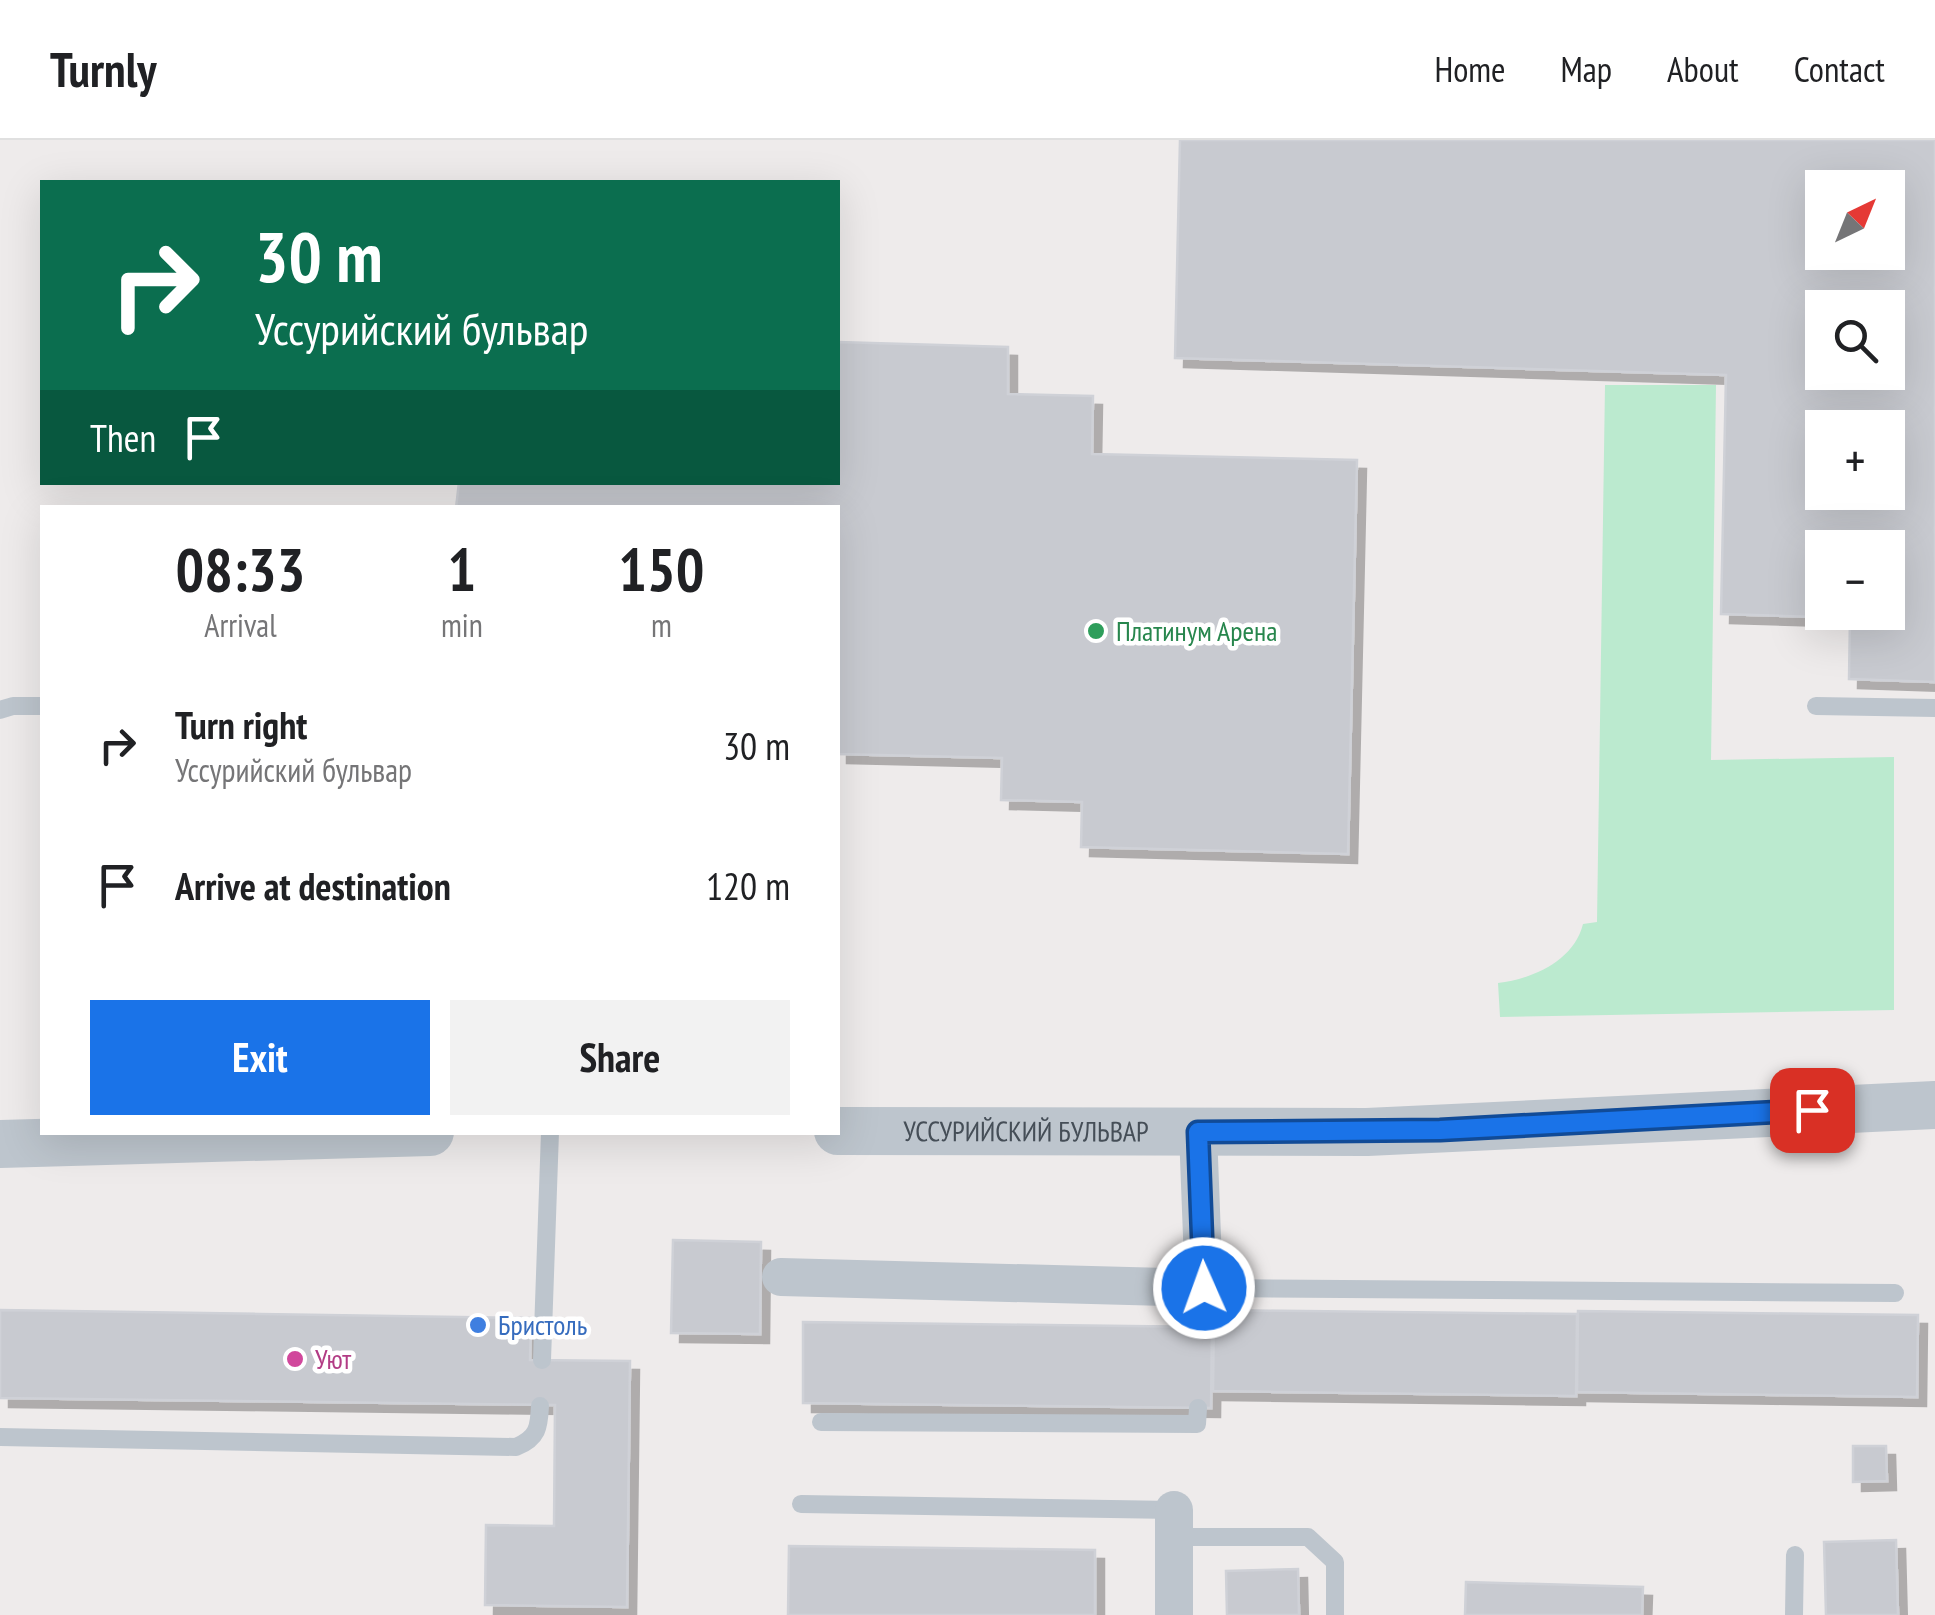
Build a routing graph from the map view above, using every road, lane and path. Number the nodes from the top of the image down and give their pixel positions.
1 (40, 706) edge
2 (1816, 706) dead end
3 (1935, 708) edge
4 (0, 710) edge
5 (1935, 1105) edge
6 (840, 1132) edge
7 (1198, 1132) junction
8 (322, 1135) edge
9 (550, 1135) edge
10 (0, 1144) edge
11 (781, 1277) dead end
12 (1204, 1288) junction
13 (1895, 1292) dead end
14 (1199, 1326) dead end
15 (542, 1360) dead end
16 (540, 1406) dead end
17 (1198, 1408) dead end
18 (822, 1422) dead end
19 (0, 1437) edge
20 (801, 1504) dead end
21 (1175, 1523) junction
22 (1795, 1555) dead end
23 (1174, 1615) edge
24 (1334, 1615) edge
25 (1794, 1615) edge

1 - 4 lane
2 - 3 lane
5 - 7 street, УССУРИЙСКИЙ БУЛЬВАР
6 - 7 street, УССУРИЙСКИЙ БУЛЬВАР
7 - 12 street
8 - 10 street
9 - 15 lane
11 - 12 street
12 - 13 lane
12 - 14 lane
16 - 19 lane
17 - 18 lane
20 - 21 lane
21 - 23 street
21 - 24 lane
22 - 25 lane

